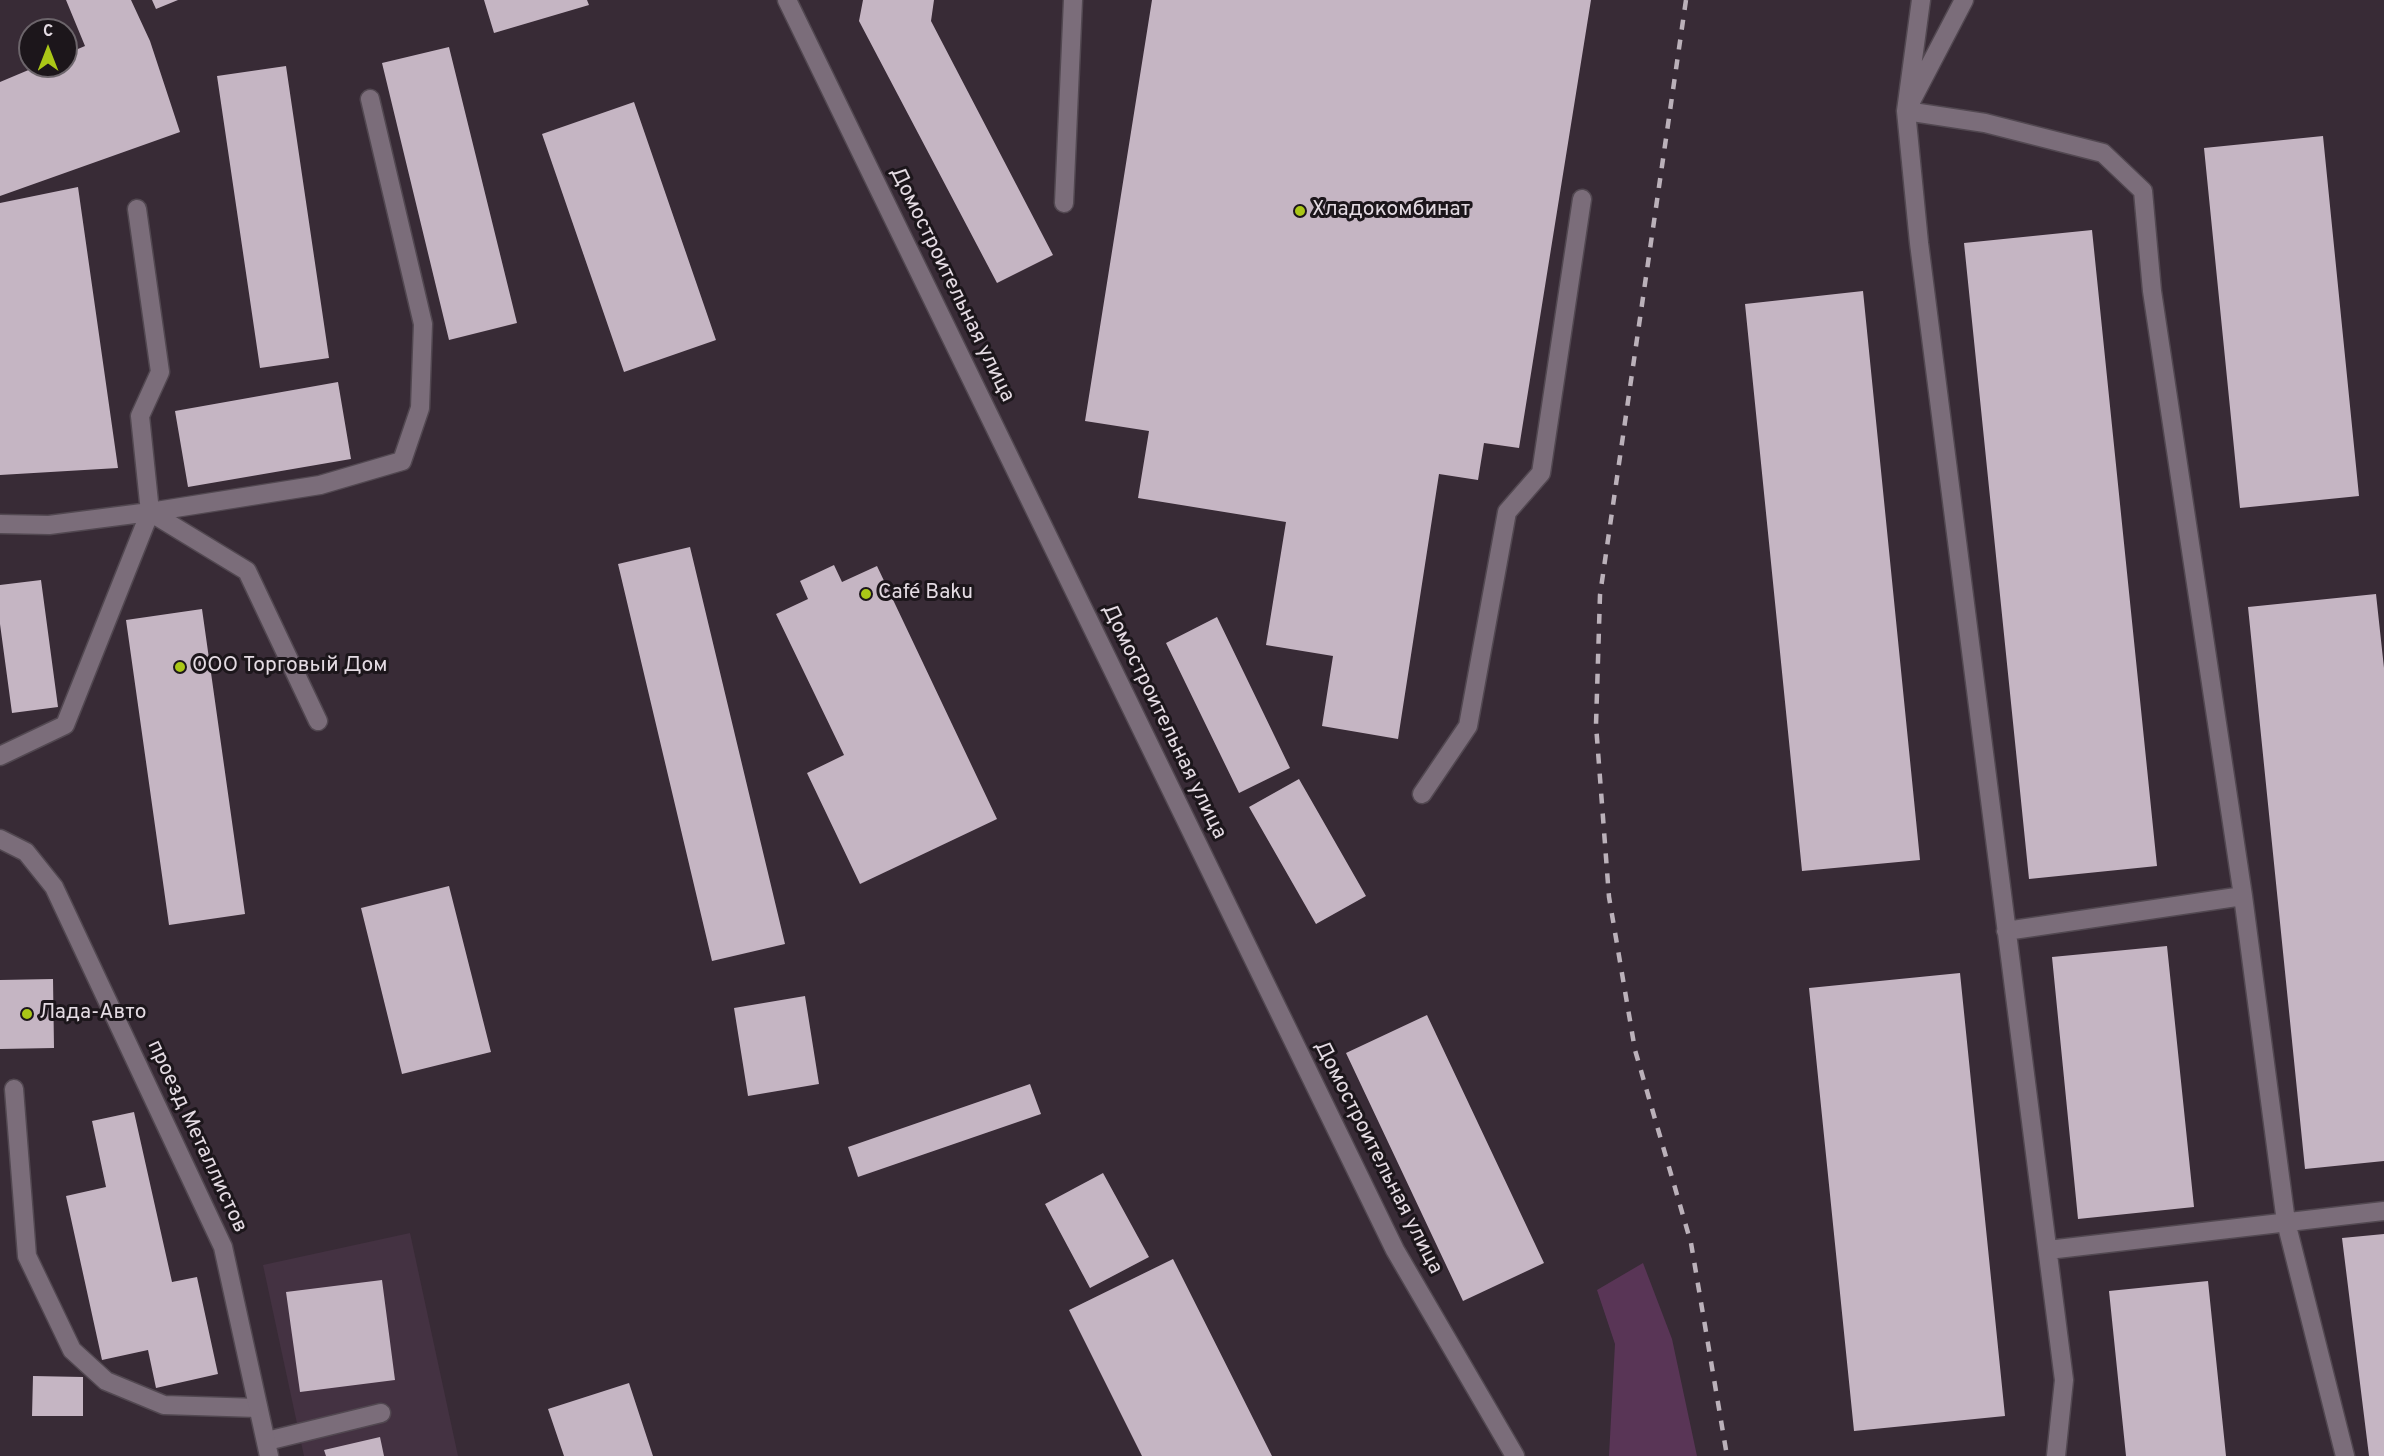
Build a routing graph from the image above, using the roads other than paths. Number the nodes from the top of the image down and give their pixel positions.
1 (787, 0) edge
2 (1073, 0) edge
3 (1921, 0) edge
4 (1964, 0) edge
5 (370, 99) dead end
6 (1906, 111) junction
7 (1582, 199) dead end
8 (1064, 203) dead end
9 (137, 209) dead end
10 (150, 512) junction
11 (0, 524) edge
12 (318, 721) dead end
13 (0, 756) edge
14 (1422, 794) dead end
15 (0, 839) edge
16 (2243, 896) junction
17 (2006, 931) junction
18 (14, 1089) dead end
19 (2384, 1211) edge
20 (2286, 1222) junction
21 (2048, 1250) junction
22 (258, 1408) junction
23 (381, 1413) dead end
24 (268, 1449) edge
25 (1515, 1456) edge
26 (2056, 1456) edge
27 (2345, 1456) edge

1 - 25 street, Домостроительная улица
2 - 8 street
3 - 6 street
4 - 6 street
5 - 10 street
6 - 16 street
6 - 17 street
7 - 14 street
9 - 10 street
10 - 11 street
10 - 12 street
10 - 13 street
15 - 22 street, проезд Металлистов
16 - 17 street
16 - 20 street
17 - 21 street
18 - 22 street
19 - 20 street
20 - 21 street
20 - 27 street
21 - 26 street
22 - 24 street, проезд Металлистов
23 - 24 street

